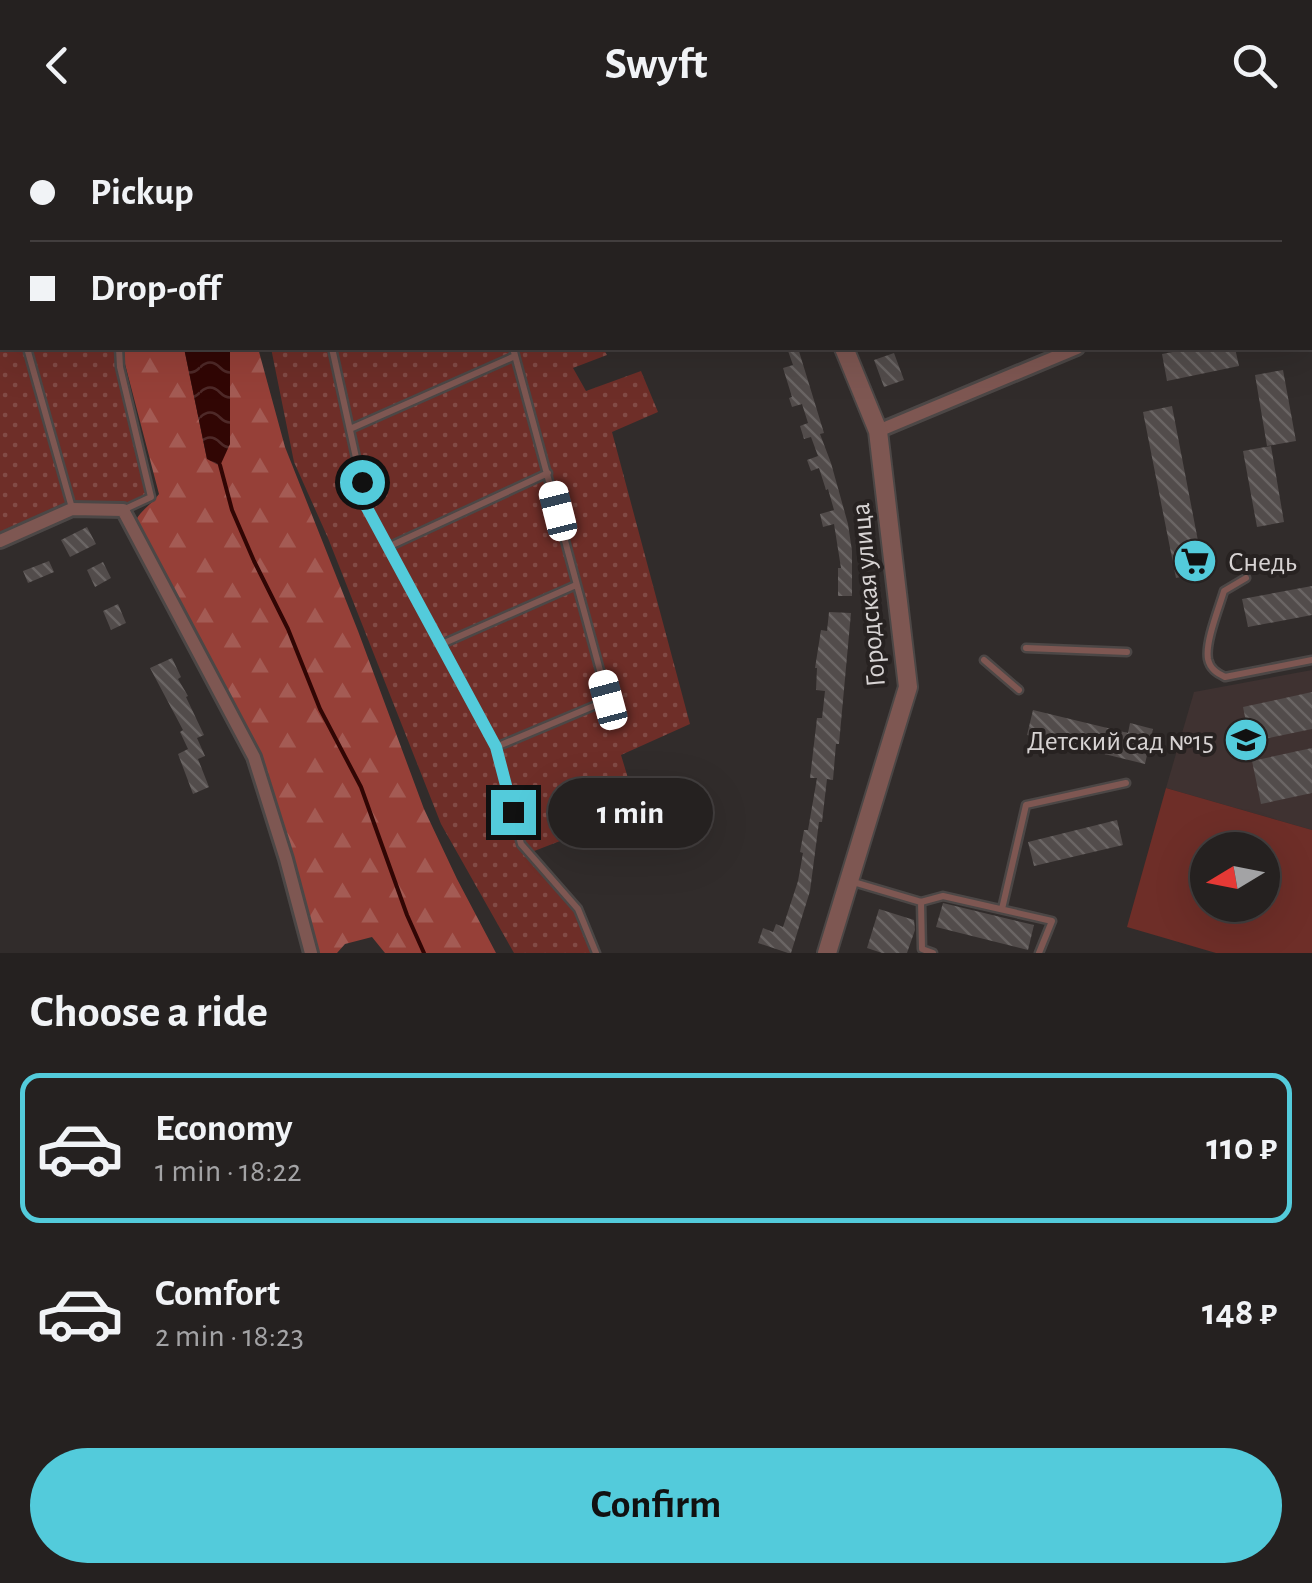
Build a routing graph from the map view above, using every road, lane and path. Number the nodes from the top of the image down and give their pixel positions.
1 (28, 350) edge
2 (118, 350) edge
3 (332, 350) edge
4 (845, 350) edge
5 (1072, 350) edge
6 (514, 352) edge
7 (350, 428) junction
8 (878, 431) junction
9 (548, 474) junction
10 (72, 509) junction
11 (122, 510) junction
12 (0, 541) edge
13 (388, 547) junction
14 (1246, 578) dead end
15 (576, 586) junction
16 (442, 644) junction
17 (1026, 648) dead end
18 (1126, 652) dead end
19 (984, 660) dead end
20 (1312, 660) edge
21 (1019, 690) dead end
22 (496, 747) junction
23 (1126, 783) dead end
24 (849, 880) junction
25 (921, 902) junction
26 (1002, 910) junction
27 (311, 953) edge
28 (596, 953) edge
29 (827, 953) edge
30 (933, 953) edge
31 (1038, 953) edge

1 - 10 lane
2 - 11 lane
3 - 7 lane
4 - 8 street, Городская улица
5 - 8 street
6 - 7 lane
6 - 9 lane
7 - 13 lane
8 - 24 street, Городская улица
9 - 13 lane
9 - 15 lane
10 - 11 street
10 - 12 street
11 - 27 street
13 - 16 lane
14 - 20 lane
15 - 16 lane
15 - 22 lane
16 - 22 lane
17 - 18 lane
19 - 21 lane
22 - 28 lane
23 - 26 lane
24 - 25 lane
24 - 29 street, Городская улица
25 - 26 lane
25 - 30 lane
26 - 31 lane

